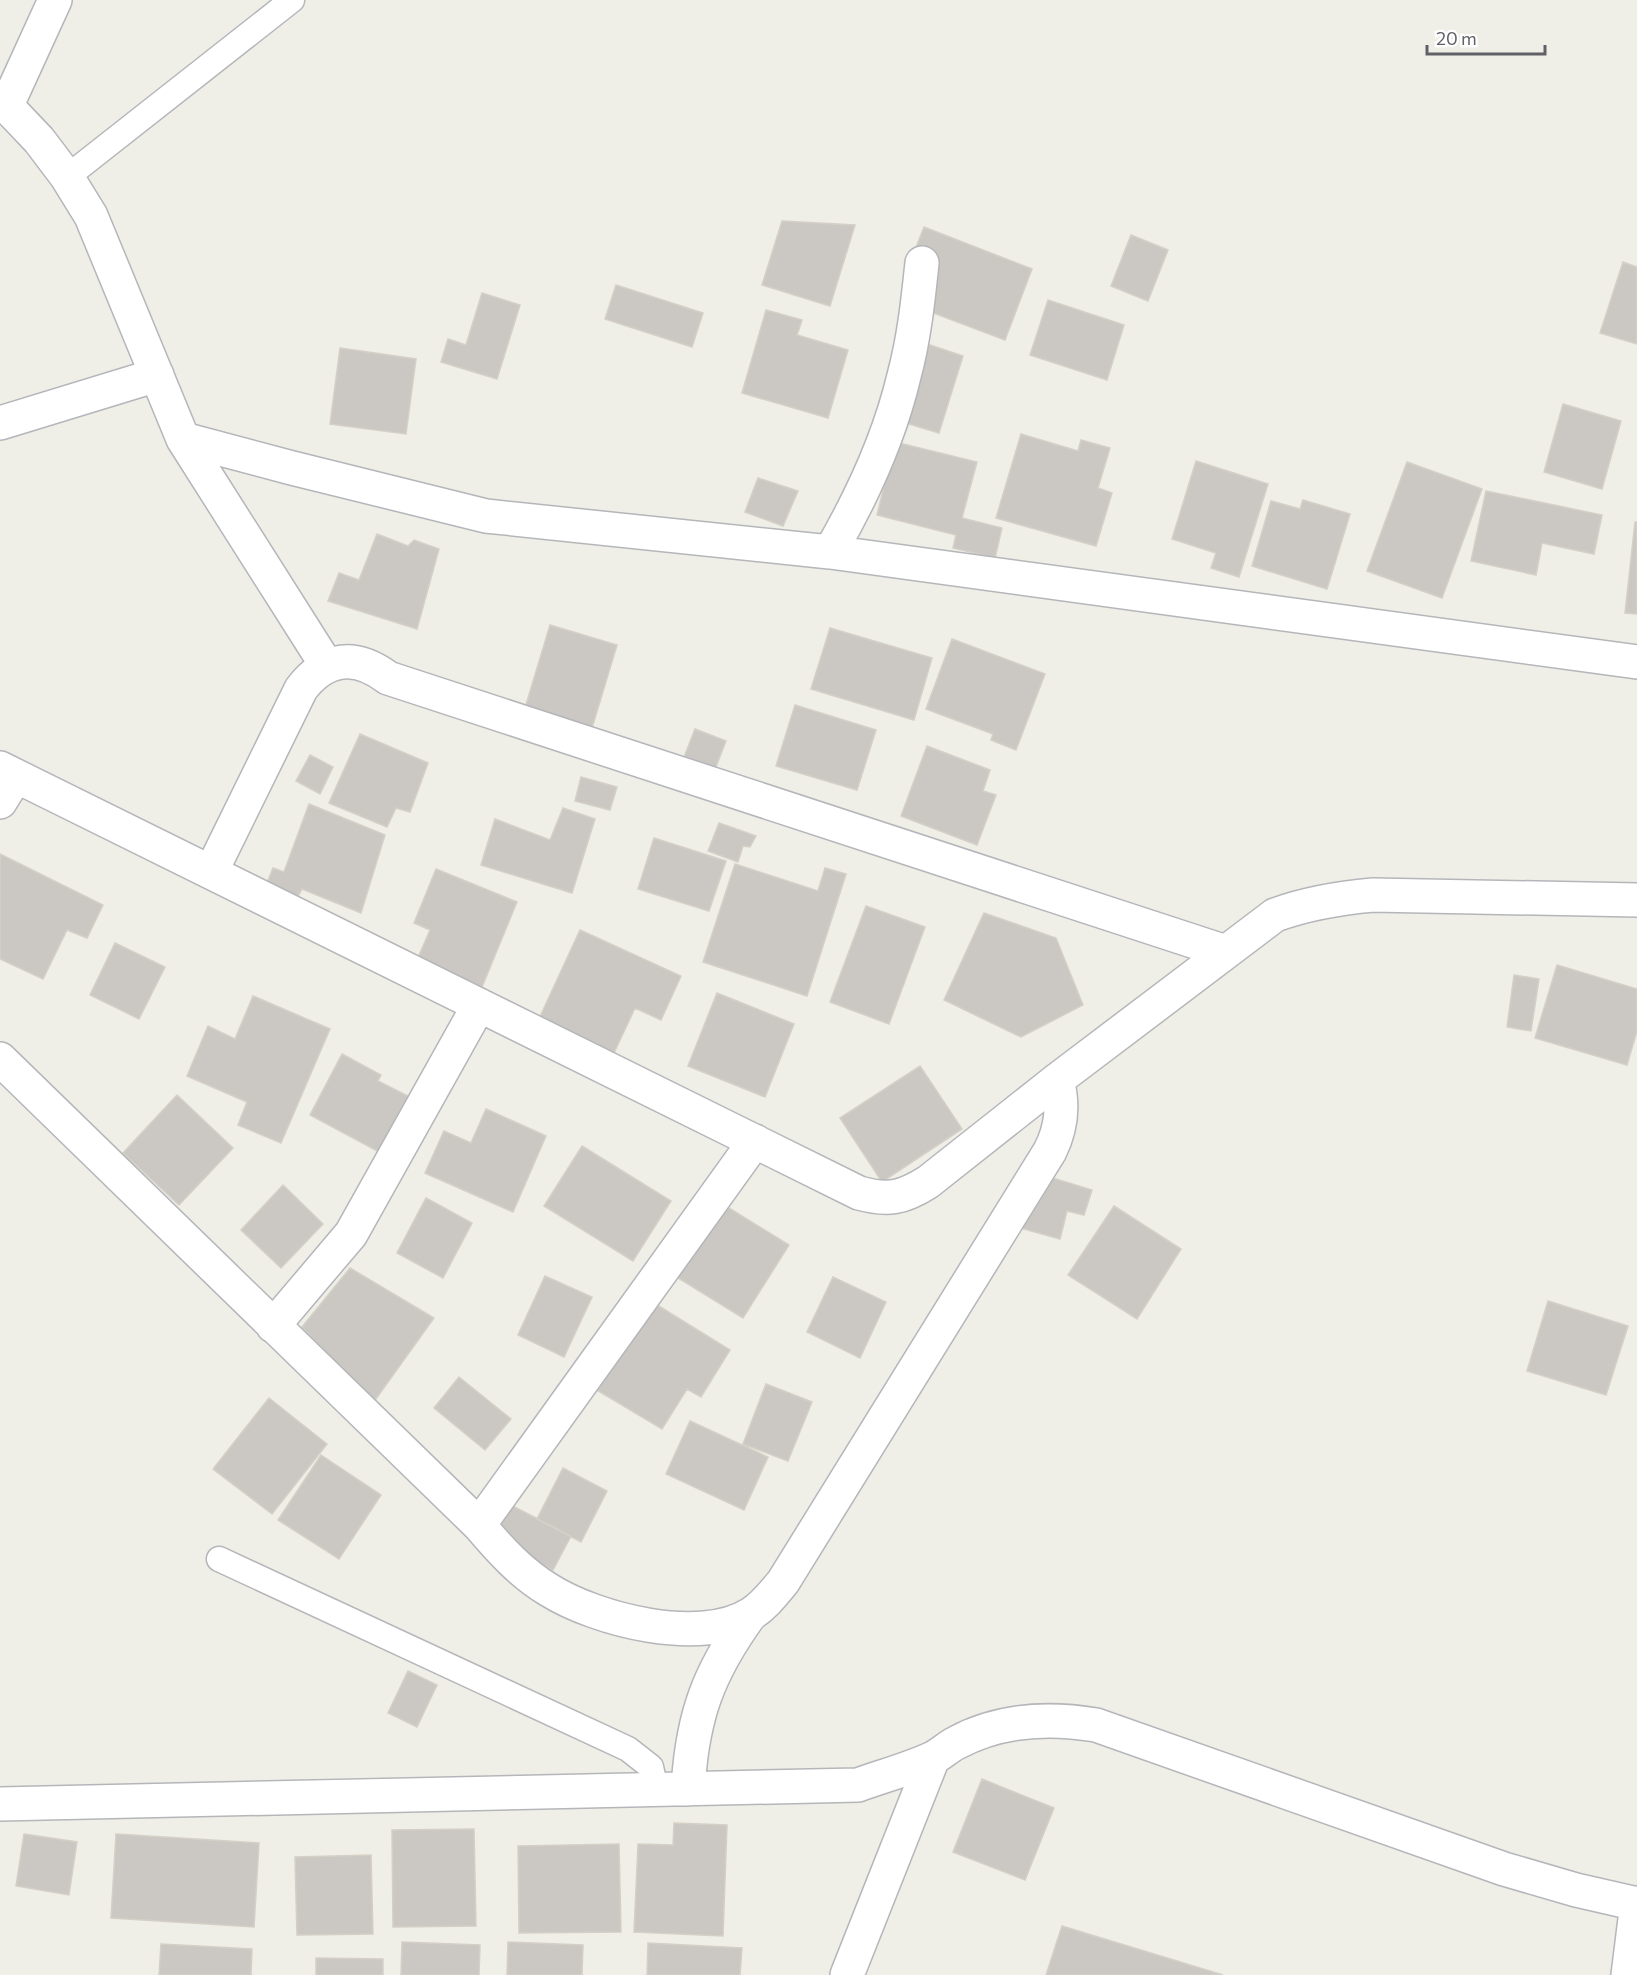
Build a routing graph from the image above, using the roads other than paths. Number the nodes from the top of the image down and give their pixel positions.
1 (55, 0) edge
2 (292, 0) edge
3 (4, 102) edge
4 (67, 177) junction
5 (922, 263) dead end
6 (157, 375) junction
7 (0, 423) edge
8 (183, 439) junction
9 (830, 552) junction
10 (1637, 662) edge
11 (327, 666) junction
12 (5, 782) edge
13 (211, 872) junction
14 (1637, 900) edge
15 (1226, 952) junction
16 (479, 1005) junction
17 (0, 1059) edge
18 (1057, 1080) junction
19 (755, 1141) junction
20 (273, 1326) junction
21 (480, 1525) junction
22 (219, 1559) dead end
23 (750, 1615) junction
24 (933, 1758) junction
25 (688, 1789) junction
26 (656, 1790) junction
27 (0, 1804) edge
28 (1637, 1904) edge
29 (847, 1975) edge
30 (1628, 1975) edge

1 - 3 street
2 - 4 lane
3 - 4 street
4 - 6 street
5 - 9 street
6 - 7 street
6 - 8 street
8 - 9 street
8 - 11 street
9 - 10 street
11 - 13 street
11 - 15 street
12 - 13 street
13 - 16 street
14 - 15 street
15 - 18 street
16 - 19 street
16 - 20 street
17 - 20 street
18 - 19 street
18 - 23 street
19 - 21 street
20 - 21 street
21 - 23 street
22 - 26 lane
23 - 25 street
24 - 25 street
24 - 28 street
24 - 29 street
25 - 26 street
26 - 27 street
28 - 30 street

